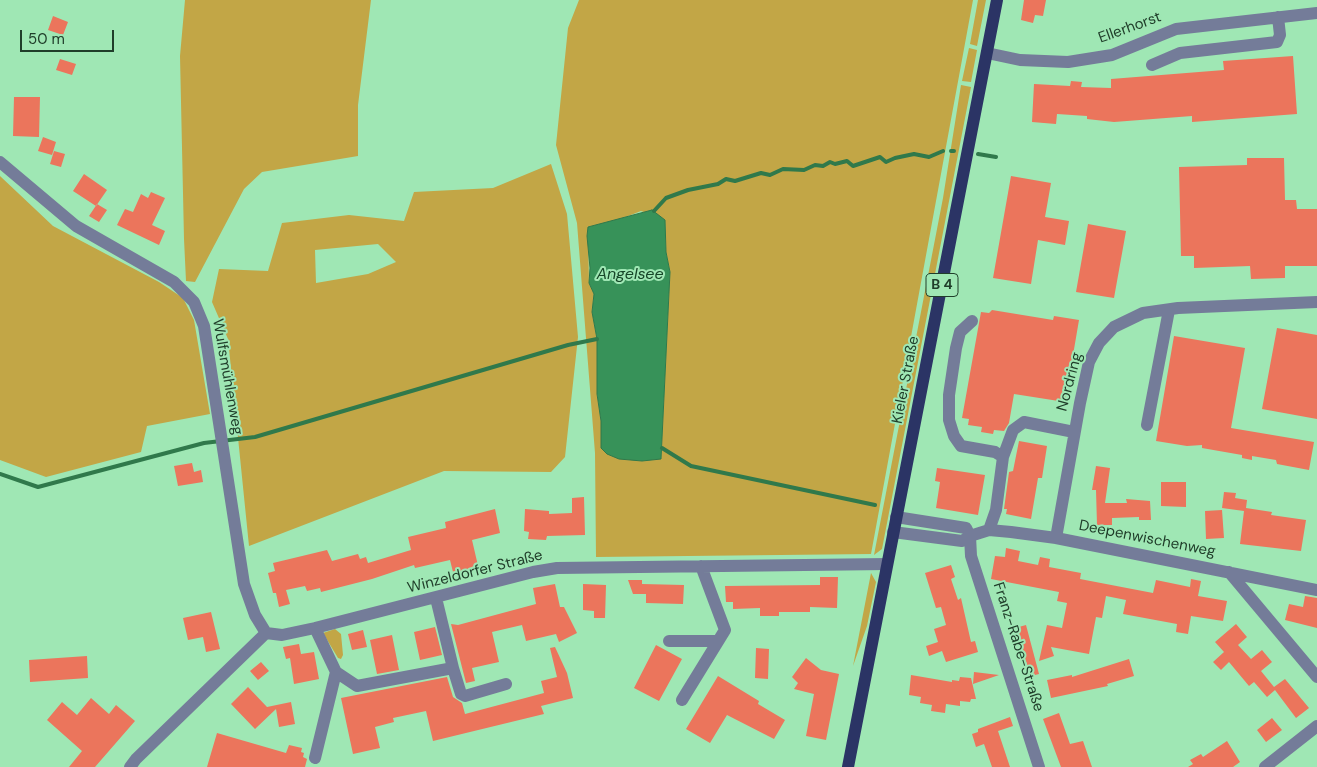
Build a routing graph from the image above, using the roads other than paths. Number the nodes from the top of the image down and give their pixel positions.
1 (997, 0) edge
2 (1316, 14) edge
3 (1278, 17) junction
4 (987, 53) junction
5 (1152, 65) dead end
6 (0, 162) edge
7 (1317, 302) edge
8 (1169, 310) junction
9 (972, 321) dead end
10 (1147, 425) dead end
11 (1074, 432) junction
12 (1003, 457) junction
13 (896, 517) junction
14 (989, 530) junction
15 (893, 532) junction
16 (970, 536) junction
17 (1056, 538) junction
18 (888, 564) junction
19 (701, 566) junction
20 (1229, 572) junction
21 (1317, 590) edge
22 (436, 598) junction
23 (315, 628) junction
24 (266, 633) junction
25 (669, 641) dead end
26 (718, 641) junction
27 (453, 668) junction
28 (336, 672) junction
29 (1317, 677) edge
30 (506, 684) dead end
31 (682, 700) dead end
32 (1317, 726) edge
33 (315, 758) dead end
34 (130, 767) edge
35 (848, 767) edge
36 (1039, 767) edge
37 (1265, 767) edge

1 - 4 main road, Kieler Straße / B 4
2 - 3 street, Ellerhorst
3 - 4 street, Ellerhorst
3 - 5 street
4 - 13 main road, Kieler Straße / B 4
6 - 24 street, Wulfsmühlenweg
7 - 8 street, Nordring
8 - 10 street
8 - 11 street, Nordring
9 - 12 street
11 - 12 street
11 - 17 street, Nordring
12 - 14 street
13 - 15 main road, Kieler Straße / B 4
13 - 16 street
14 - 16 street, Deepenwischenweg
14 - 17 street, Deepenwischenweg
15 - 16 street, Deepenwischenweg
15 - 18 main road, Kieler Straße / B 4
16 - 36 street, Franz-Rabe-Straße
17 - 20 street, Deepenwischenweg
18 - 19 street, Winzeldorfer Straße
18 - 35 main road, Kieler Straße / B 4
19 - 22 street, Winzeldorfer Straße
19 - 26 street
20 - 21 street, Deepenwischenweg
20 - 29 street
22 - 23 street, Winzeldorfer Straße
22 - 27 street
23 - 24 street, Winzeldorfer Straße
23 - 28 street
24 - 34 street
25 - 26 street
26 - 31 street
27 - 28 street
27 - 30 street
28 - 33 street
32 - 37 street

